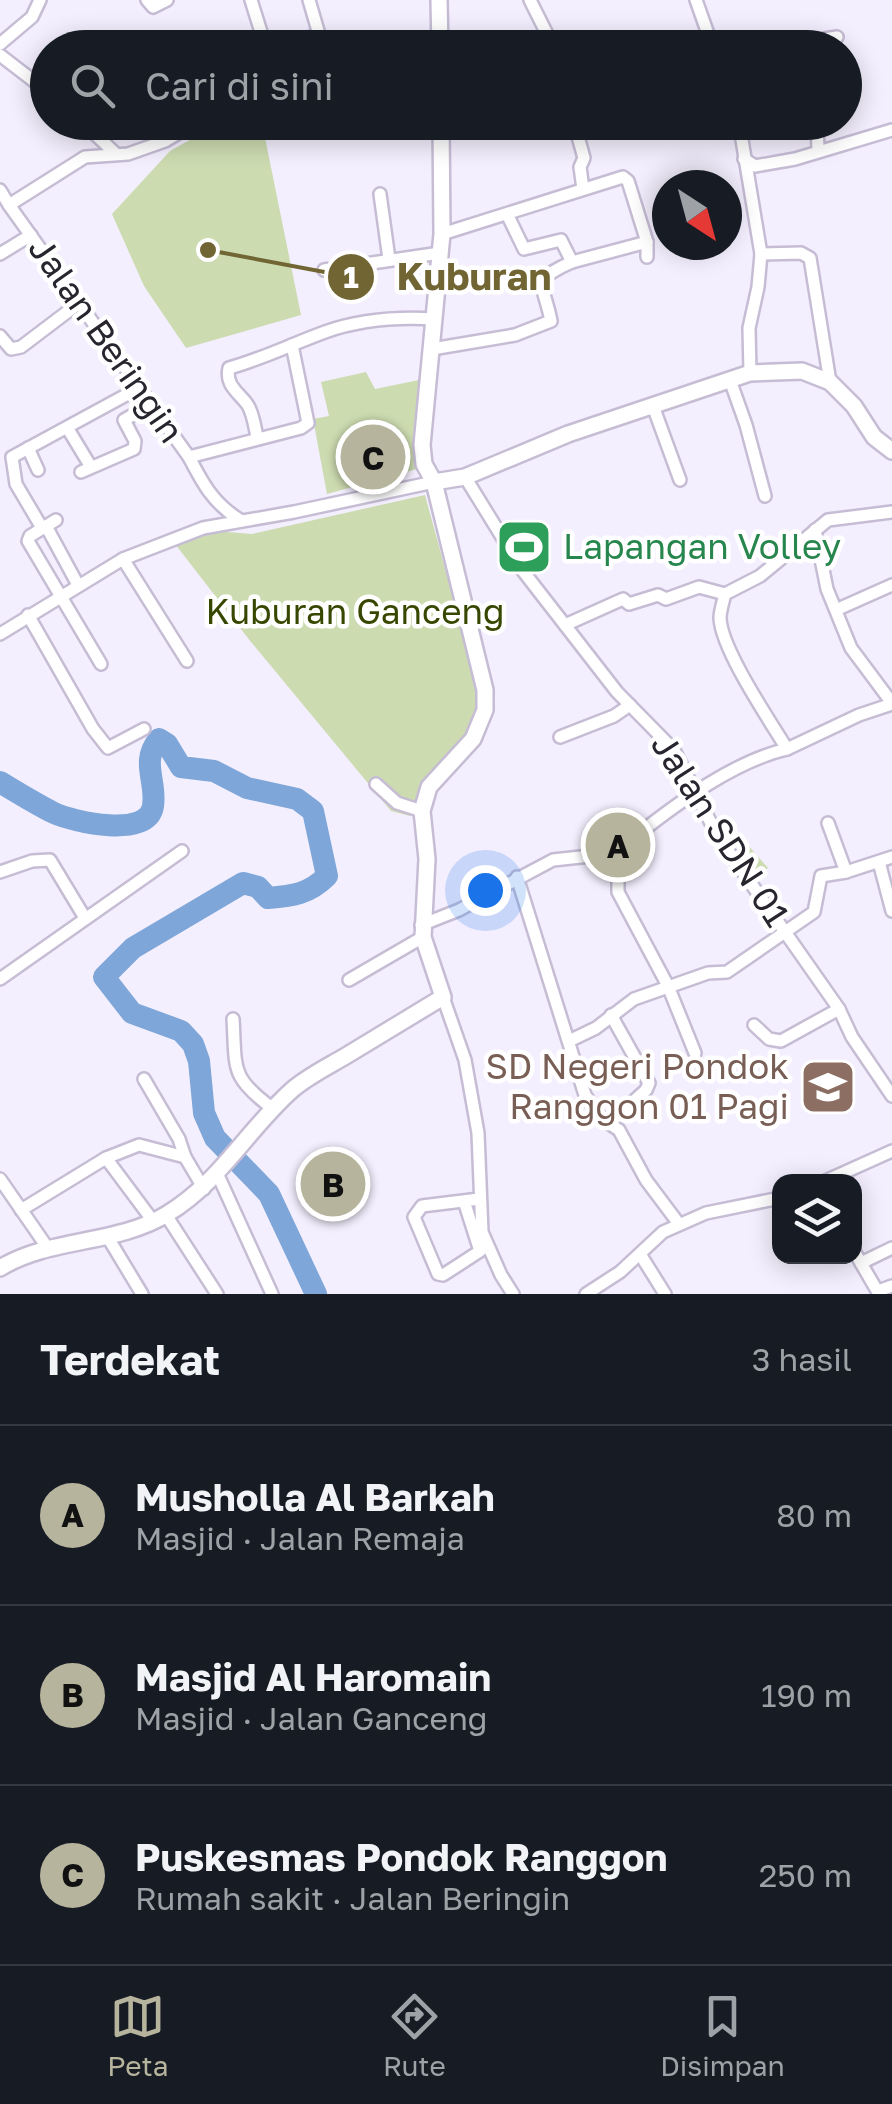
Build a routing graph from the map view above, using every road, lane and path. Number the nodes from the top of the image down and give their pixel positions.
1 (40, 0) edge
2 (147, 0) edge
3 (167, 0) edge
4 (251, 0) edge
5 (309, 0) edge
6 (439, 0) edge
7 (530, 0) edge
8 (696, 0) edge
9 (260, 30) edge
10 (318, 30) edge
11 (440, 30) edge
12 (545, 30) edge
13 (707, 30) edge
14 (0, 44) edge
15 (0, 55) edge
16 (30, 78) edge
17 (892, 130) edge
18 (862, 138) edge
19 (101, 140) edge
20 (168, 140) edge
21 (441, 140) edge
22 (579, 140) edge
23 (741, 140) edge
24 (817, 140) edge
25 (855, 140) edge
26 (818, 150) junction
27 (115, 154) junction
28 (744, 159) junction
29 (584, 189) junction
30 (0, 190) edge
31 (380, 194) dead end
32 (9, 206) junction
33 (506, 214) junction
34 (31, 234) junction
35 (442, 234) junction
36 (647, 242) junction
37 (440, 253) junction
38 (0, 254) edge
39 (760, 254) junction
40 (647, 257) dead end
41 (389, 259) junction
42 (572, 262) junction
43 (324, 270) dead end
44 (79, 303) junction
45 (434, 319) junction
46 (0, 336) edge
47 (292, 345) junction
48 (432, 349) junction
49 (750, 373) junction
50 (730, 380) junction
51 (830, 382) junction
52 (139, 388) junction
53 (152, 404) junction
54 (653, 406) junction
55 (68, 429) junction
56 (258, 438) junction
57 (890, 446) edge
58 (28, 448) junction
59 (189, 457) junction
60 (38, 470) dead end
61 (465, 477) junction
62 (680, 480) dead end
63 (434, 482) junction
64 (766, 496) dead end
65 (892, 512) edge
66 (240, 520) junction
67 (48, 525) junction
68 (815, 530) junction
69 (124, 559) junction
70 (892, 585) edge
71 (78, 586) junction
72 (62, 594) junction
73 (725, 594) junction
74 (838, 609) junction
75 (28, 615) junction
76 (565, 625) junction
77 (0, 634) edge
78 (187, 661) dead end
79 (101, 664) dead end
80 (892, 704) edge
81 (630, 705) junction
82 (144, 729) dead end
83 (560, 737) dead end
84 (787, 749) junction
85 (376, 784) dead end
86 (693, 792) junction
87 (422, 811) junction
88 (828, 823) dead end
89 (182, 852) dead end
90 (892, 857) edge
91 (879, 862) junction
92 (618, 863) junction
93 (0, 872) edge
94 (846, 872) junction
95 (517, 877) junction
96 (892, 912) edge
97 (85, 918) junction
98 (422, 931) junction
99 (786, 931) junction
100 (0, 979) edge
101 (349, 980) dead end
102 (668, 986) junction
103 (443, 997) junction
104 (839, 1009) junction
105 (611, 1015) junction
106 (234, 1019) dead end
107 (754, 1025) dead end
108 (570, 1041) junction
109 (695, 1053) dead end
110 (144, 1079) dead end
111 (892, 1096) edge
112 (272, 1108) junction
113 (611, 1122) junction
114 (892, 1152) edge
115 (185, 1157) junction
116 (106, 1158) junction
117 (222, 1167) junction
118 (842, 1174) edge
119 (0, 1180) edge
120 (204, 1188) junction
121 (478, 1199) junction
122 (772, 1199) edge
123 (464, 1201) junction
124 (21, 1210) junction
125 (160, 1218) junction
126 (679, 1224) junction
127 (107, 1236) junction
128 (48, 1248) junction
129 (892, 1248) edge
130 (640, 1254) junction
131 (862, 1256) edge
132 (862, 1264) edge
133 (0, 1268) edge
134 (892, 1286) edge
135 (878, 1292) edge
136 (142, 1294) edge
137 (216, 1294) edge
138 (272, 1294) edge
139 (513, 1294) edge
140 (586, 1294) edge
141 (665, 1294) edge

1 - 14 street
2 - 3 street
4 - 9 street
5 - 10 street
6 - 11 street
7 - 12 street
8 - 13 street
15 - 16 street
17 - 18 street
19 - 27 street
20 - 27 street, Jalan Beringin
21 - 35 street
22 - 29 street
23 - 28 street
24 - 26 street
25 - 26 street
26 - 28 street
27 - 32 street, Jalan Beringin
28 - 39 street
29 - 33 street
29 - 36 street
30 - 32 street
31 - 41 street
32 - 34 street, Jalan Beringin
33 - 35 street
33 - 42 street
34 - 38 street
34 - 44 street, Jalan Beringin
35 - 37 street
36 - 40 street
36 - 42 street
37 - 41 street
37 - 45 street
39 - 49 street
39 - 51 street
41 - 43 street
42 - 48 street
44 - 46 street
44 - 52 street, Jalan Beringin
45 - 47 street
45 - 48 street
47 - 56 street
47 - 56 street
48 - 63 street
49 - 50 street
49 - 51 street
50 - 54 street
50 - 64 street
51 - 57 street
52 - 53 street, Jalan Beringin
52 - 55 street
53 - 55 street
53 - 59 street, Jalan Beringin
54 - 61 street
54 - 62 street
55 - 58 street
56 - 59 street
58 - 60 street
58 - 67 street
59 - 66 street, Jalan Beringin
61 - 63 street
61 - 76 street, Jalan SDN 01
63 - 66 street
63 - 87 street
65 - 68 street
66 - 69 street
67 - 71 street
67 - 72 street
68 - 73 street
68 - 74 street
69 - 71 street
69 - 78 street
70 - 74 street
71 - 72 street
72 - 75 street
72 - 79 street
73 - 76 street
73 - 84 street
74 - 80 street
75 - 77 street
75 - 82 street
76 - 81 street, Jalan SDN 01
80 - 84 street
81 - 83 street
81 - 86 street, Jalan SDN 01
84 - 86 street
85 - 87 street
86 - 92 street
86 - 99 street, Jalan SDN 01
87 - 98 street
88 - 94 street
89 - 97 street
90 - 91 street
91 - 94 street
91 - 96 street
92 - 95 street
92 - 102 street
93 - 97 street
94 - 99 street
95 - 98 street
95 - 108 street
97 - 100 street
98 - 101 street
98 - 103 street
99 - 102 street
99 - 104 street, Jalan SDN 01
102 - 105 street
102 - 109 street
103 - 112 street
103 - 121 street
104 - 107 street
104 - 111 street, Jalan SDN 01
105 - 108 street
105 - 113 street
106 - 112 street
108 - 113 street
110 - 115 street
112 - 117 street
113 - 126 street
114 - 118 street
115 - 116 street
115 - 120 street
116 - 124 street
116 - 125 street
117 - 120 street
117 - 138 street
119 - 124 street
120 - 125 street
121 - 123 street
121 - 139 street
122 - 126 street
123 - 123 street
124 - 128 street
125 - 127 street
125 - 137 street
126 - 130 street
127 - 128 street
127 - 136 street
128 - 133 street
129 - 131 street
130 - 140 street
130 - 141 street
132 - 135 street
134 - 135 street

